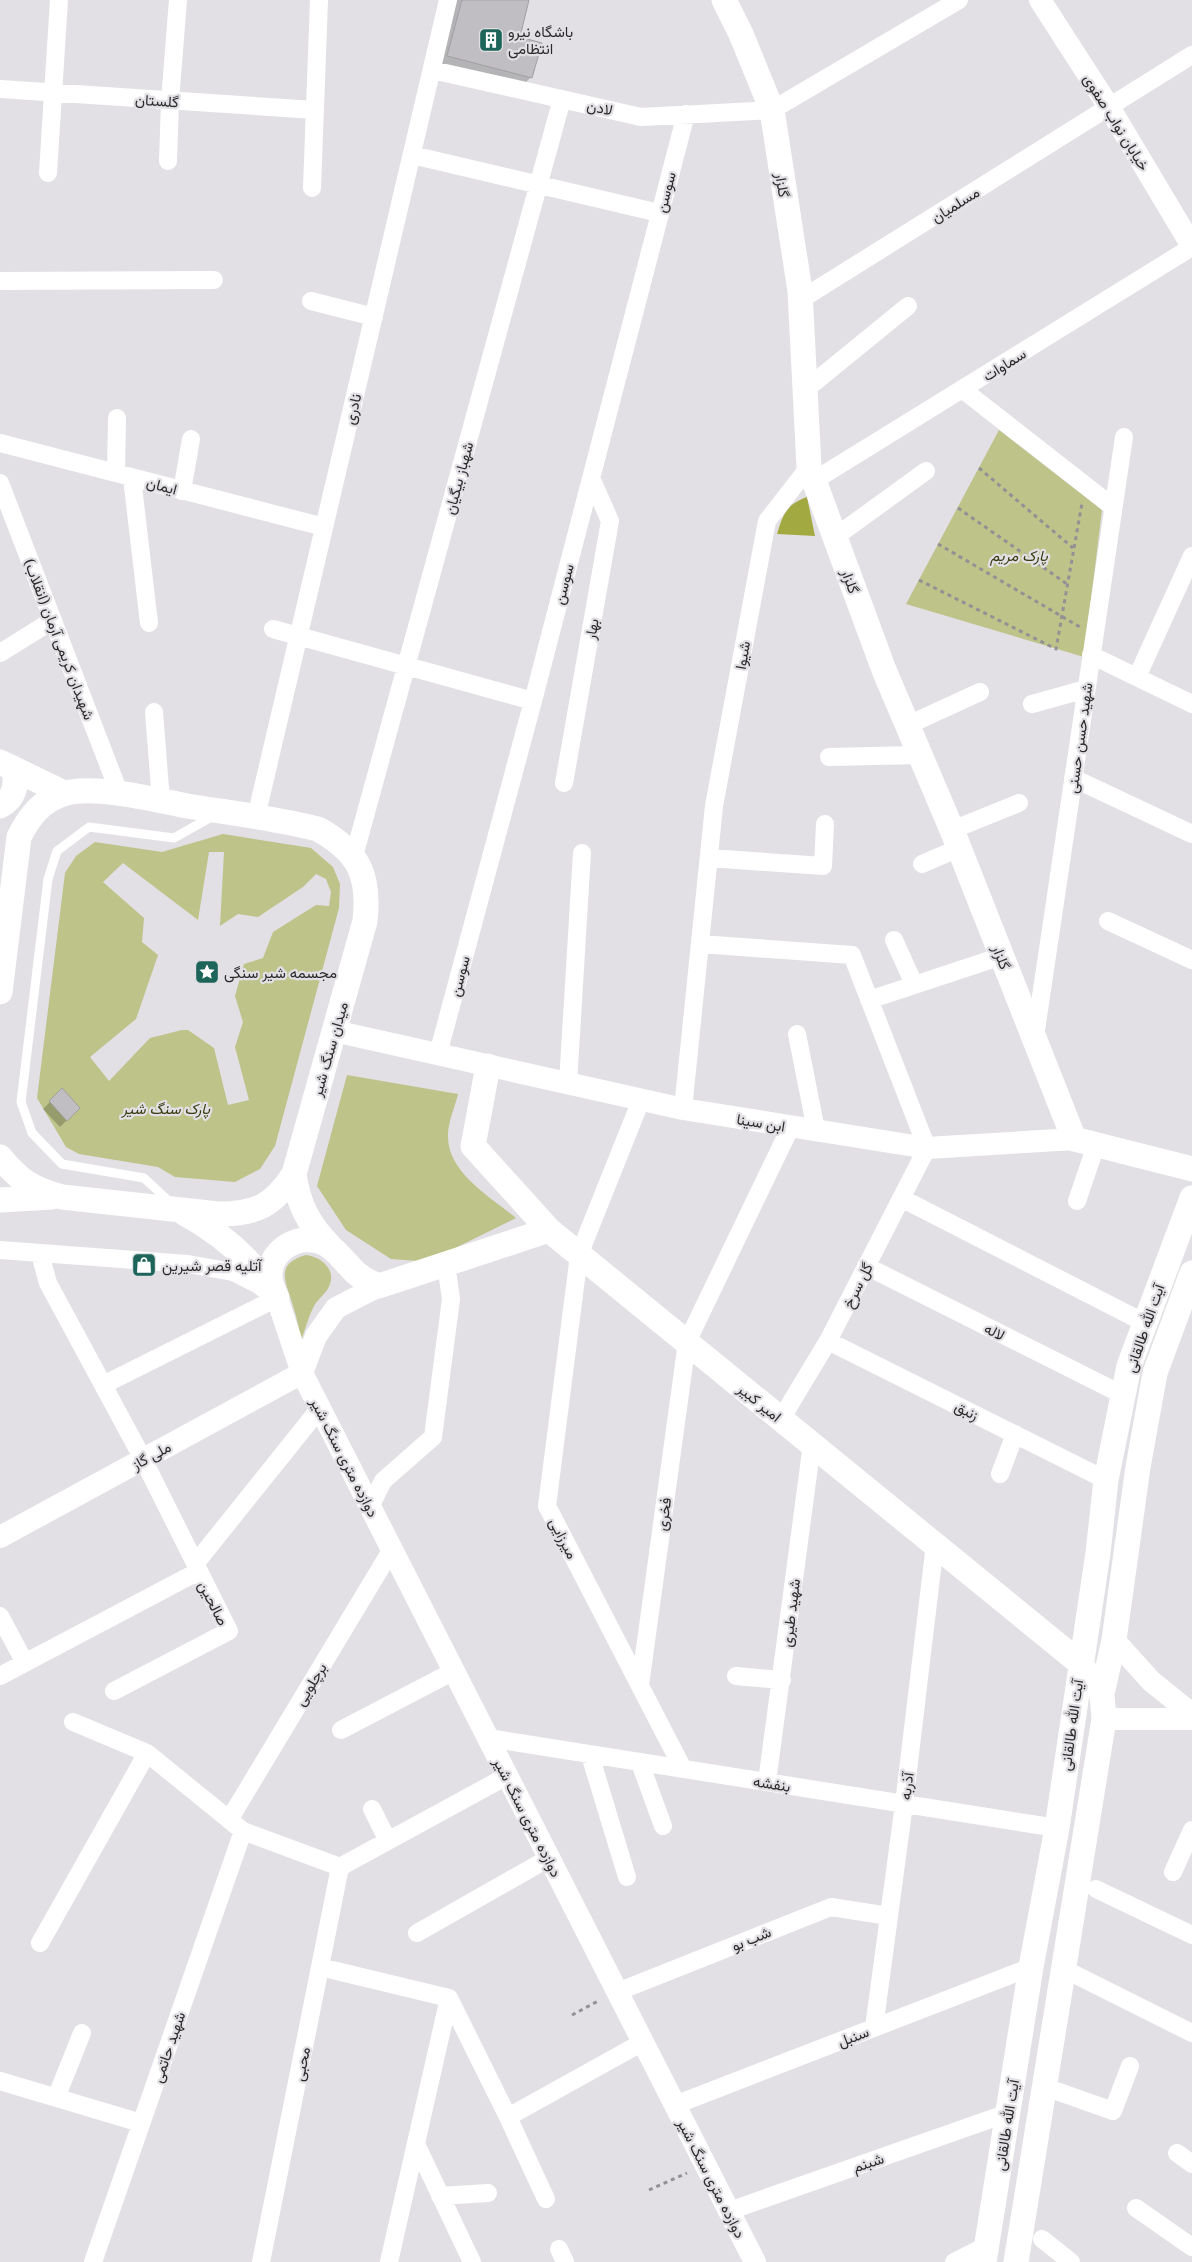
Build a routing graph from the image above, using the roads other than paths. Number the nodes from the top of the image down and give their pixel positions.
1 (59, 0) edge
2 (178, 0) edge
3 (319, 0) edge
4 (448, 0) edge
5 (724, 0) edge
6 (959, 0) edge
7 (1040, 0) edge
8 (1192, 55) edge
9 (432, 70) junction
10 (0, 89) edge
11 (54, 93) junction
12 (562, 99) junction
13 (170, 101) junction
14 (1109, 107) junction
15 (315, 110) junction
16 (772, 110) junction
17 (686, 114) junction
18 (412, 155) junction
19 (168, 161) dead end
20 (48, 173) dead end
21 (539, 184) junction
22 (312, 188) dead end
23 (659, 213) junction
24 (1192, 247) edge
25 (214, 280) dead end
26 (0, 282) edge
27 (800, 300) junction
28 (311, 301) dead end
29 (908, 306) dead end
30 (374, 317) junction
31 (805, 390) junction
32 (962, 390) junction
33 (117, 418) dead end
34 (1124, 437) dead end
35 (191, 439) dead end
36 (0, 443) edge
37 (926, 471) dead end
38 (812, 473) junction
39 (124, 475) junction
40 (591, 478) junction
41 (1, 488) edge
42 (182, 490) junction
43 (1113, 507) junction
44 (324, 528) junction
45 (835, 537) junction
46 (1192, 556) edge
47 (53, 620) junction
48 (149, 623) dead end
49 (272, 629) dead end
50 (299, 635) junction
51 (0, 653) edge
52 (1091, 655) junction
53 (406, 666) junction
54 (1137, 677) junction
55 (1086, 689) junction
56 (980, 692) dead end
57 (532, 701) junction
58 (1032, 704) dead end
59 (1192, 704) edge
60 (154, 712) dead end
61 (908, 725) junction
62 (918, 754) junction
63 (829, 757) dead end
64 (6, 765) edge
65 (1073, 778) junction
66 (564, 783) dead end
67 (64, 793) junction
68 (120, 794) junction
69 (161, 801) junction
70 (1019, 804) dead end
71 (0, 806) edge
72 (222, 812) junction
73 (256, 817) junction
74 (0, 821) edge
75 (825, 824) dead end
76 (1192, 834) edge
77 (19, 837) junction
78 (956, 839) junction
79 (582, 853) dead end
80 (354, 856) junction
81 (709, 858) junction
82 (922, 864) dead end
83 (1108, 920) dead end
84 (894, 940) dead end
85 (700, 944) junction
86 (1002, 956) junction
87 (1192, 960) edge
88 (1, 976) edge
89 (914, 984) junction
90 (869, 1000) junction
91 (334, 1031) junction
92 (797, 1034) dead end
93 (1034, 1039) junction
94 (438, 1054) junction
95 (488, 1066) junction
96 (568, 1083) junction
97 (641, 1100) junction
98 (683, 1109) junction
99 (790, 1126) junction
100 (816, 1130) junction
101 (1085, 1142) junction
102 (927, 1148) junction
103 (0, 1157) edge
104 (1192, 1169) edge
105 (294, 1174) junction
106 (62, 1197) junction
107 (902, 1198) junction
108 (1192, 1198) edge
109 (0, 1200) edge
110 (1077, 1201) dead end
111 (178, 1209) junction
112 (549, 1230) junction
113 (330, 1246) junction
114 (0, 1250) edge
115 (40, 1254) junction
116 (579, 1255) junction
117 (446, 1264) junction
118 (866, 1266) junction
119 (1192, 1273) edge
120 (379, 1286) junction
121 (277, 1298) junction
122 (1145, 1323) junction
123 (828, 1341) junction
124 (687, 1342) junction
125 (302, 1373) junction
126 (103, 1385) junction
127 (1123, 1396) junction
128 (320, 1408) junction
129 (781, 1419) junction
130 (1015, 1434) junction
131 (812, 1444) junction
132 (143, 1459) junction
133 (1000, 1474) dead end
134 (1106, 1480) junction
135 (370, 1507) junction
136 (0, 1537) edge
137 (934, 1544) junction
138 (392, 1549) junction
139 (1098, 1553) junction
140 (1126, 1557) junction
141 (197, 1568) junction
142 (0, 1616) edge
143 (1114, 1640) junction
144 (25, 1663) junction
145 (1080, 1663) junction
146 (454, 1671) junction
147 (0, 1676) edge
148 (736, 1676) dead end
149 (782, 1680) junction
150 (640, 1685) junction
151 (114, 1691) dead end
152 (1102, 1694) junction
153 (1192, 1714) edge
154 (1104, 1719) junction
155 (1192, 1719) edge
156 (73, 1722) dead end
157 (341, 1730) dead end
158 (488, 1738) junction
159 (147, 1753) junction
160 (590, 1755) junction
161 (640, 1762) junction
162 (683, 1769) junction
163 (507, 1776) junction
164 (767, 1782) junction
165 (904, 1804) junction
166 (372, 1809) dead end
167 (229, 1820) junction
168 (663, 1826) dead end
169 (1056, 1828) junction
170 (1192, 1830) edge
171 (243, 1831) junction
172 (388, 1840) junction
173 (549, 1858) junction
174 (340, 1867) junction
175 (1173, 1872) dead end
176 (627, 1877) dead end
177 (1045, 1890) junction
178 (1086, 1890) junction
179 (889, 1916) junction
180 (417, 1933) dead end
181 (1192, 1935) edge
182 (40, 1942) dead end
183 (320, 1967) junction
184 (1031, 1967) junction
185 (1064, 1969) junction
186 (617, 1992) junction
187 (449, 1998) junction
188 (874, 2028) junction
189 (82, 2033) dead end
190 (1192, 2033) edge
191 (643, 2042) junction
192 (1130, 2066) dead end
193 (0, 2081) edge
194 (1045, 2087) junction
195 (56, 2098) junction
196 (675, 2105) junction
197 (1008, 2113) junction
198 (508, 2117) junction
199 (141, 2123) junction
200 (416, 2144) junction
201 (1176, 2153) dead end
202 (1192, 2164) edge
203 (488, 2193) dead end
204 (440, 2196) junction
205 (546, 2199) dead end
206 (1136, 2208) dead end
207 (729, 2211) junction
208 (1042, 2239) dead end
209 (1192, 2247) edge
210 (985, 2254) edge
211 (93, 2262) edge
212 (261, 2262) edge
213 (389, 2262) edge
214 (472, 2262) edge
215 (755, 2262) edge
216 (954, 2262) edge
217 (1016, 2262) edge
218 (1071, 2262) edge

1 - 11 street
2 - 13 street
3 - 15 street
4 - 9 street, نادری
5 - 16 main road, گلزار
6 - 16 street
7 - 14 street, خیابان نواب صفوی
8 - 14 street, مسلمیان
9 - 12 street, لادن
9 - 18 street, نادری
10 - 11 street, گلستان
11 - 13 street, گلستان
11 - 20 street
12 - 17 street, لادن
12 - 21 street, شهباز بیگیان
13 - 15 street, گلستان
13 - 19 street
14 - 24 street, خیابان نواب صفوی
14 - 27 street, مسلمیان
15 - 22 street
16 - 17 street, لادن
16 - 27 main road, گلزار
17 - 23 street, سوسن
18 - 21 street
18 - 30 street, نادری
21 - 23 street
21 - 53 street, شهباز بیگیان
23 - 40 street, سوسن
24 - 32 street, سماوات
25 - 26 street
27 - 31 main road, گلزار
28 - 30 street
29 - 31 street
30 - 44 street, نادری
31 - 38 main road, گلزار
32 - 38 street, سماوات
32 - 43 street
33 - 39 street
34 - 43 street, شهید حسن حسنی
35 - 42 street
36 - 39 street, ایمان
37 - 45 street
38 - 45 main road, گلزار
38 - 81 street, شیوا
39 - 42 street, ایمان
39 - 48 street
40 - 57 street, سوسن
40 - 66 street, بهار
41 - 47 street, شهیدان کریمی آرمان (انقلاب)
42 - 44 street, ایمان
43 - 52 street, شهید حسن حسنی
44 - 50 street, نادری
45 - 61 main road, گلزار
46 - 54 street
47 - 51 street
47 - 68 street, شهیدان کریمی آرمان (انقلاب)
49 - 50 street
50 - 53 street
50 - 73 street, نادری
52 - 54 street
52 - 55 street, شهید حسن حسنی
53 - 57 street
53 - 80 street, شهباز بیگیان
54 - 59 street
55 - 58 street
55 - 65 street, شهید حسن حسنی
56 - 61 street
57 - 94 street, سوسن
60 - 69 street
61 - 62 main road, گلزار
62 - 63 street
62 - 78 main road, گلزار
64 - 67 main road
64 - 71 main road
65 - 76 street
65 - 93 street, شهید حسن حسنی
67 - 68 main road, میدان سنگ شیر
67 - 77 main road, میدان سنگ شیر
68 - 69 main road, میدان سنگ شیر
69 - 72 main road, میدان سنگ شیر
70 - 78 street
72 - 73 main road, میدان سنگ شیر
72 - 111 lane
73 - 80 main road, میدان سنگ شیر
74 - 77 main road
75 - 81 street
77 - 88 main road, میدان سنگ شیر
78 - 82 street
78 - 86 main road, گلزار
79 - 96 street
80 - 91 main road, میدان سنگ شیر
81 - 85 street, شیوا
83 - 87 street
84 - 89 street
85 - 90 street
85 - 98 street, شیوا
86 - 89 street
86 - 93 main road, گلزار
89 - 90 street
90 - 102 street
91 - 94 street, ابن سینا
91 - 105 main road, میدان سنگ شیر
92 - 100 street
93 - 101 main road, گلزار
94 - 95 street, ابن سینا
95 - 96 street, ابن سینا
95 - 112 main road, امیر کبیر
96 - 97 street, ابن سینا
97 - 98 street, ابن سینا
97 - 116 street, میرزایی
98 - 99 street, ابن سینا
99 - 100 street, ابن سینا
99 - 124 street, فخری
100 - 102 street, ابن سینا
101 - 102 street, ابن سینا
101 - 104 main road, ابن سینا
101 - 110 street
102 - 107 street, گل سرخ
103 - 106 main road, میدان سنگ شیر
105 - 111 main road, میدان سنگ شیر
105 - 113 main road
106 - 109 main road
106 - 111 main road, میدان سنگ شیر
107 - 118 street, گل سرخ
107 - 122 street
108 - 122 main road, آیت الله طالقانی
111 - 121 main road
112 - 116 main road, امیر کبیر
112 - 117 main road
113 - 120 main road
113 - 121 main road
114 - 115 street
115 - 121 street
115 - 126 street, صالحین
116 - 124 main road, امیر کبیر
116 - 150 street, میرزایی
117 - 120 main road
117 - 135 street
118 - 123 street, گل سرخ
118 - 127 street, لاله
119 - 140 main road, آیت الله طالقانی
120 - 125 street
121 - 125 street, دوازده متری سنگ شیر
121 - 126 street
122 - 127 main road, آیت الله طالقانی
123 - 129 street, گل سرخ
123 - 130 street, زنبق
124 - 129 main road, امیر کبیر
124 - 150 street, فخری
125 - 128 street, دوازده متری سنگ شیر
125 - 132 street, ملی گاز
126 - 132 street, صالحین
127 - 134 main road, آیت الله طالقانی
128 - 135 street, دوازده متری سنگ شیر
128 - 141 street
129 - 131 main road, امیر کبیر
130 - 133 street
130 - 134 street, زنبق
131 - 137 main road, امیر کبیر
131 - 149 street, شهید طیری
132 - 136 street, ملی گاز
132 - 141 street, صالحین
134 - 139 main road, آیت الله طالقانی
135 - 138 street, دوازده متری سنگ شیر
137 - 145 main road, امیر کبیر
137 - 165 street, آذربه
138 - 146 street, دوازده متری سنگ شیر
138 - 167 street, برچلویی
139 - 140 main road
139 - 145 main road, آیت الله طالقانی
140 - 143 main road, آیت الله طالقانی
141 - 144 street
141 - 151 street, صالحین
142 - 144 street
143 - 152 main road, آیت الله طالقانی
143 - 153 street
144 - 147 street
145 - 152 main road, امیر کبیر
145 - 169 main road, آیت الله طالقانی
146 - 157 street
146 - 158 street, دوازده متری سنگ شیر
148 - 149 street
149 - 164 street, شهید طیری
150 - 162 street, میرزایی
152 - 154 main road, آیت الله طالقانی
154 - 155 street
154 - 178 main road, آیت الله طالقانی
156 - 159 street
158 - 160 street, بنفشه
158 - 163 street, دوازده متری سنگ شیر
159 - 167 street
159 - 182 street
160 - 161 street, بنفشه
160 - 176 street
161 - 162 street, بنفشه
161 - 168 street
162 - 164 street, بنفشه
163 - 172 street
163 - 173 street, دوازده متری سنگ شیر
164 - 165 street, بنفشه
165 - 169 street, بنفشه
165 - 179 street, آذربه
166 - 172 street
167 - 171 street
169 - 177 main road, آیت الله طالقانی
170 - 175 street
171 - 174 street
171 - 199 street, شهید حاتمی
172 - 174 street
173 - 180 street
173 - 186 street, دوازده متری سنگ شیر
174 - 183 street, محبی
177 - 178 main road
177 - 184 main road, آیت الله طالقانی
178 - 181 street
178 - 185 main road, آیت الله طالقانی
179 - 186 street, شب بو
179 - 188 street, آذربه
183 - 187 street
183 - 212 street, محبی
184 - 188 street, سنبل
184 - 197 main road, آیت الله طالقانی
185 - 190 street
185 - 194 main road, آیت الله طالقانی
186 - 191 street, دوازده متری سنگ شیر
187 - 198 street
187 - 200 street
188 - 196 street, سنبل
189 - 195 street
191 - 196 street, دوازده متری سنگ شیر
191 - 198 street
192 - 194 street
193 - 195 street
194 - 217 main road, آیت الله طالقانی
195 - 199 street
196 - 207 street, دوازده متری سنگ شیر
197 - 207 street, شبنم
197 - 210 main road, آیت الله طالقانی
198 - 205 street
199 - 211 street, شهید حاتمی
200 - 204 street
200 - 213 street
201 - 202 street
203 - 204 street
204 - 214 street
206 - 209 street
207 - 215 street, دوازده متری سنگ شیر
208 - 218 street
210 - 216 street

